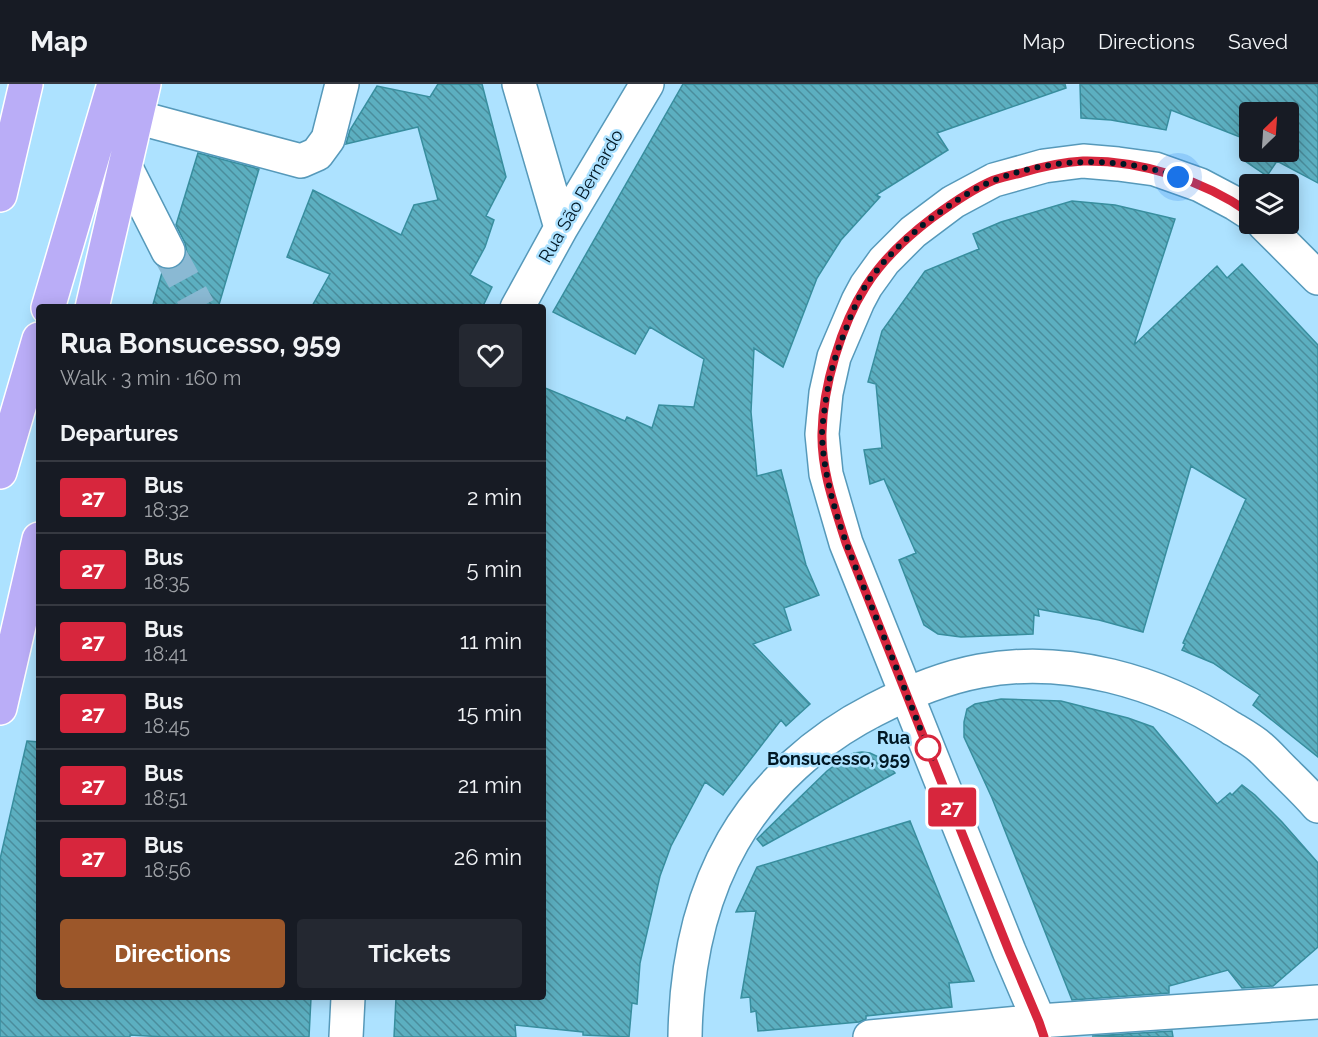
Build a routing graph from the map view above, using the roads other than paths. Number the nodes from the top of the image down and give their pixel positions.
1 (26, 84) edge
2 (114, 84) edge
3 (144, 84) edge
4 (342, 84) edge
5 (519, 84) edge
6 (647, 84) edge
7 (136, 117) junction
8 (125, 166) junction
9 (0, 195) edge
10 (1239, 206) edge
11 (561, 228) junction
12 (1274, 234) edge
13 (168, 251) tunnel mouth
14 (1318, 278) edge
15 (49, 304) edge
16 (93, 304) edge
17 (519, 304) edge
18 (36, 349) edge
19 (0, 472) edge
20 (36, 551) edge
21 (906, 693) junction
22 (0, 708) edge
23 (1318, 806) edge
24 (348, 1000) edge
25 (1318, 1002) edge
26 (1042, 1029) edge
27 (346, 1037) edge
28 (685, 1037) edge
29 (870, 1037) edge

1 - 9 highway
2 - 15 highway
3 - 7 highway
4 - 7 street
5 - 11 street
6 - 11 street, Rua São Bernardo
7 - 8 highway
8 - 13 street
8 - 16 highway
10 - 21 street
11 - 17 street, Rua São Bernardo
12 - 14 street
18 - 19 highway
20 - 22 highway
21 - 23 street
21 - 26 street
21 - 28 street
24 - 27 street
25 - 26 street
26 - 29 street

